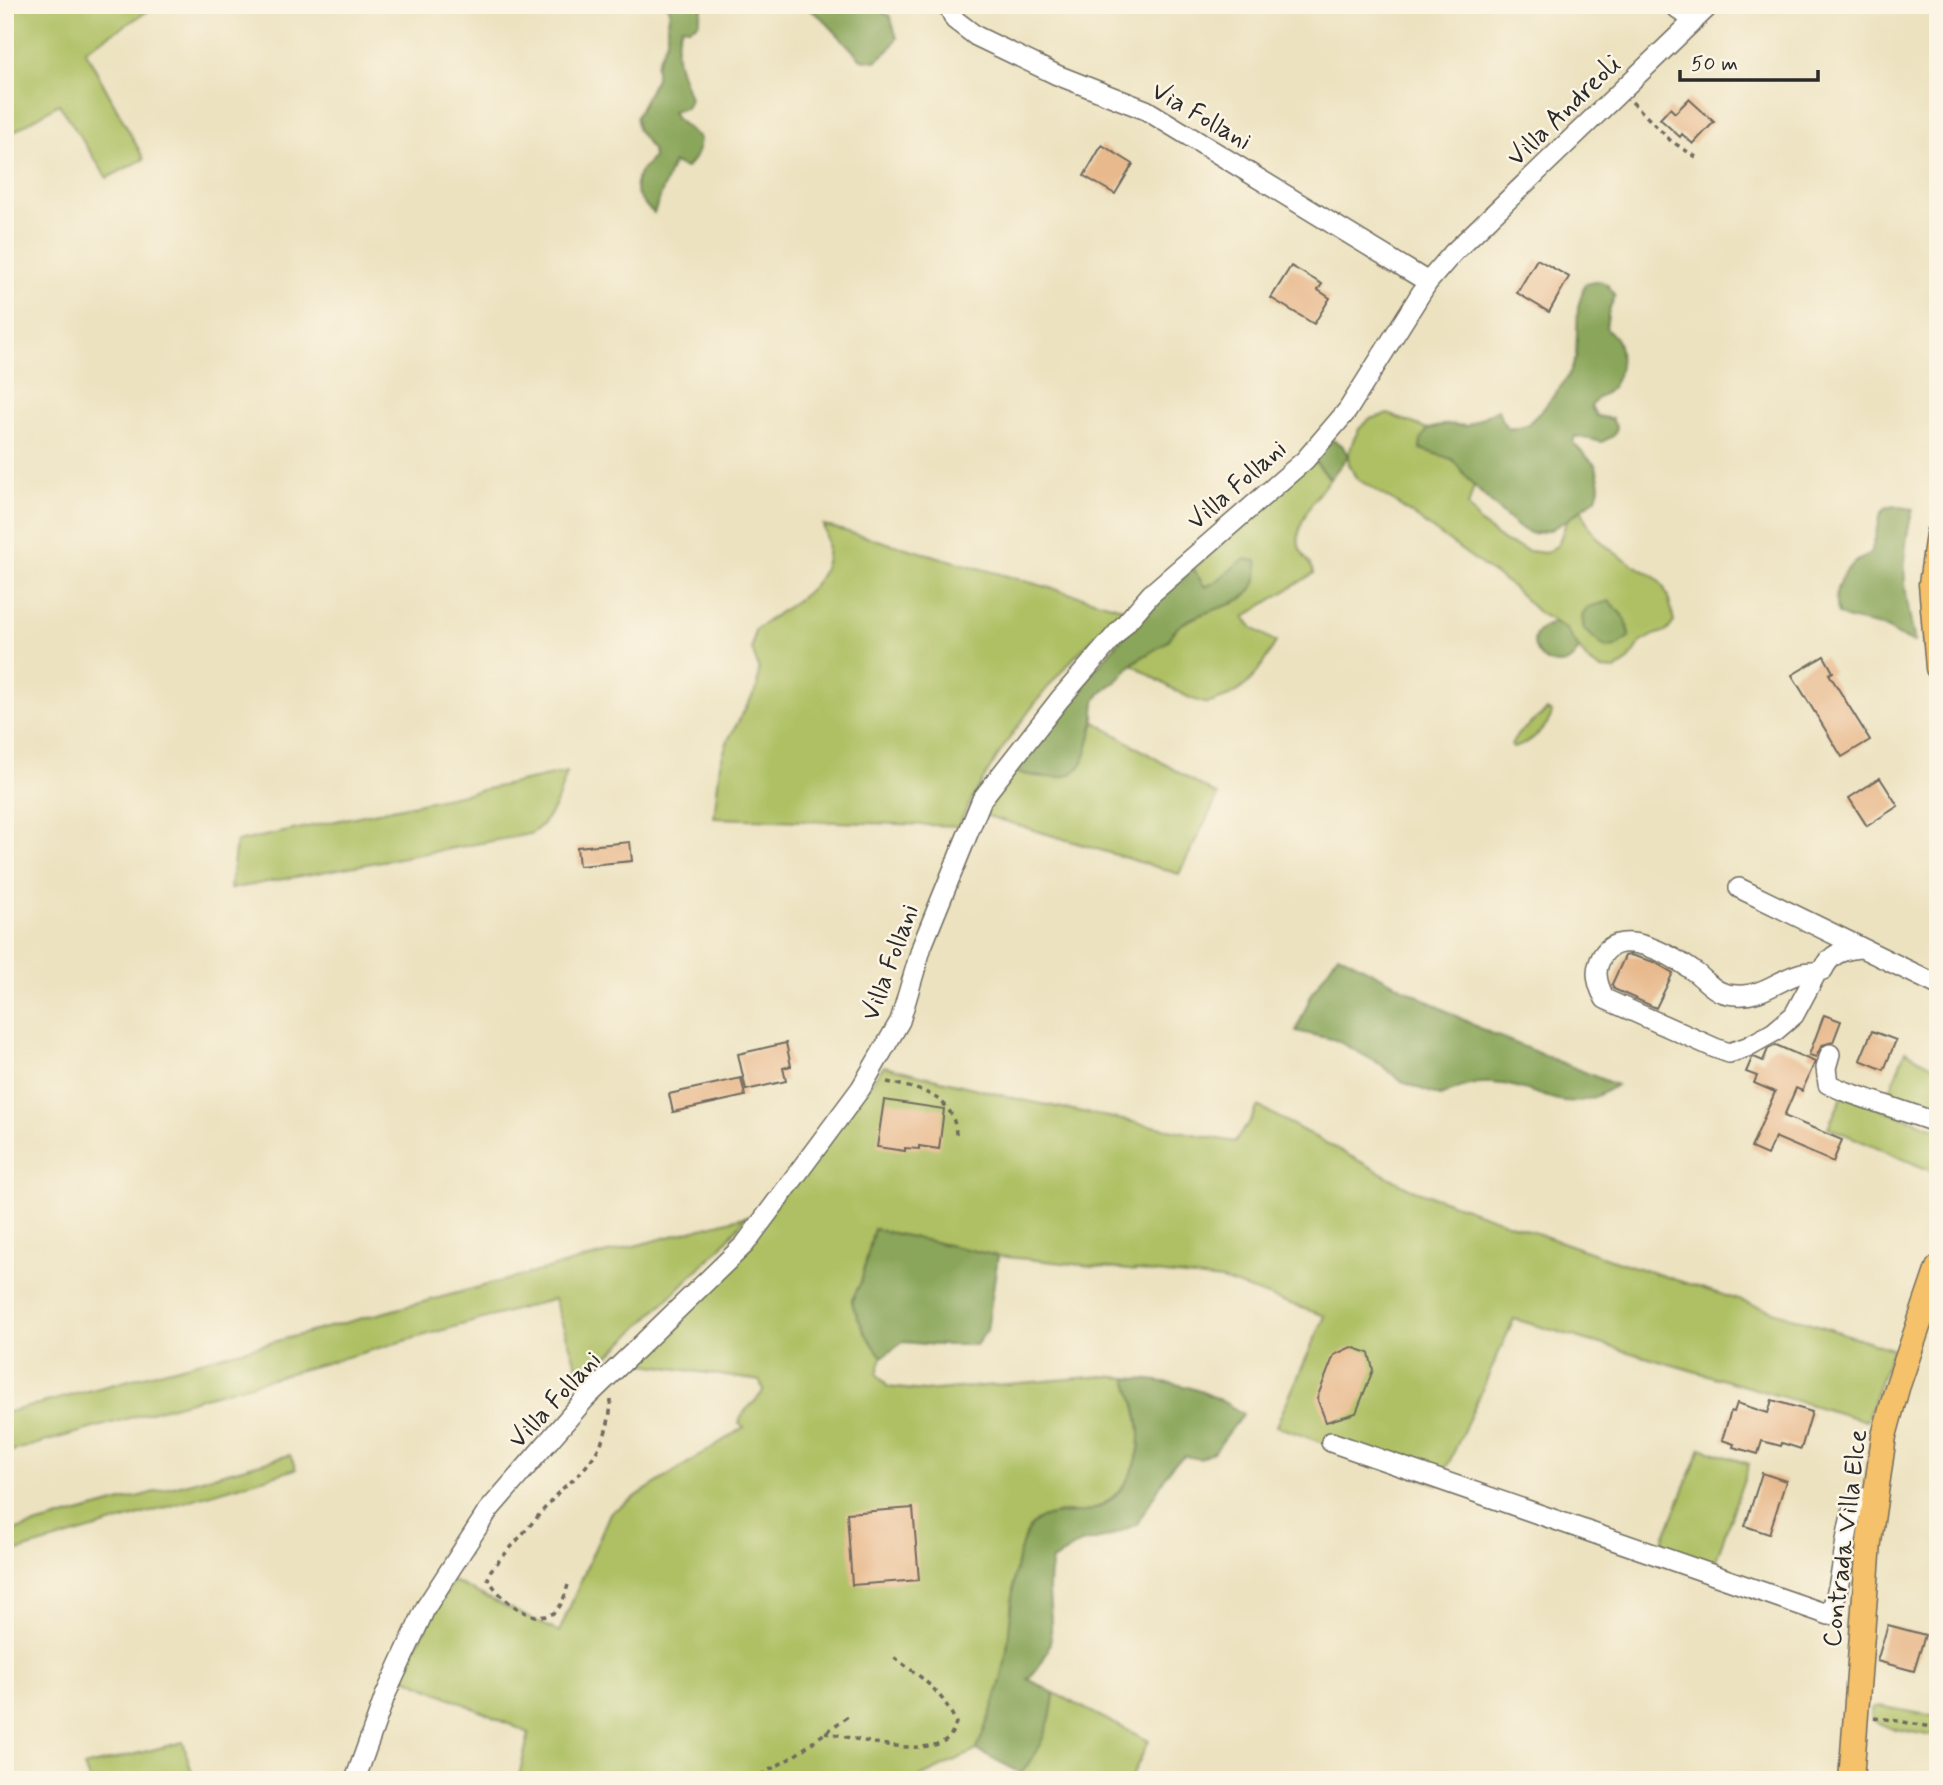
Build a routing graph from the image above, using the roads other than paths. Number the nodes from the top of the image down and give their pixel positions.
1 (948, 5) edge
2 (1673, 5) edge
3 (1710, 5) edge
4 (1694, 21) junction
5 (1453, 253) joint
6 (1428, 282) junction
7 (1938, 534) edge
8 (1938, 668) edge
9 (1739, 888) dead end
10 (1860, 948) junction
11 (1817, 972) junction
12 (1938, 985) edge
13 (1830, 1054) dead end
14 (1938, 1123) edge
15 (1938, 1268) edge
16 (1331, 1442) dead end
17 (1874, 1494) junction
18 (355, 1780) edge
19 (1851, 1780) edge

1 - 6 street, Via Follani
2 - 4 street
3 - 4 street, Villa Andreoli
4 - 5 street, Villa Andreoli
5 - 6 street, Villa Follani
6 - 18 street, Villa Follani
7 - 8 main road
9 - 10 street
10 - 11 street
10 - 12 street
11 - 11 street
13 - 14 street
15 - 17 main road, Contrada Villa Elce
16 - 17 street
17 - 19 main road, Contrada Villa Elce

